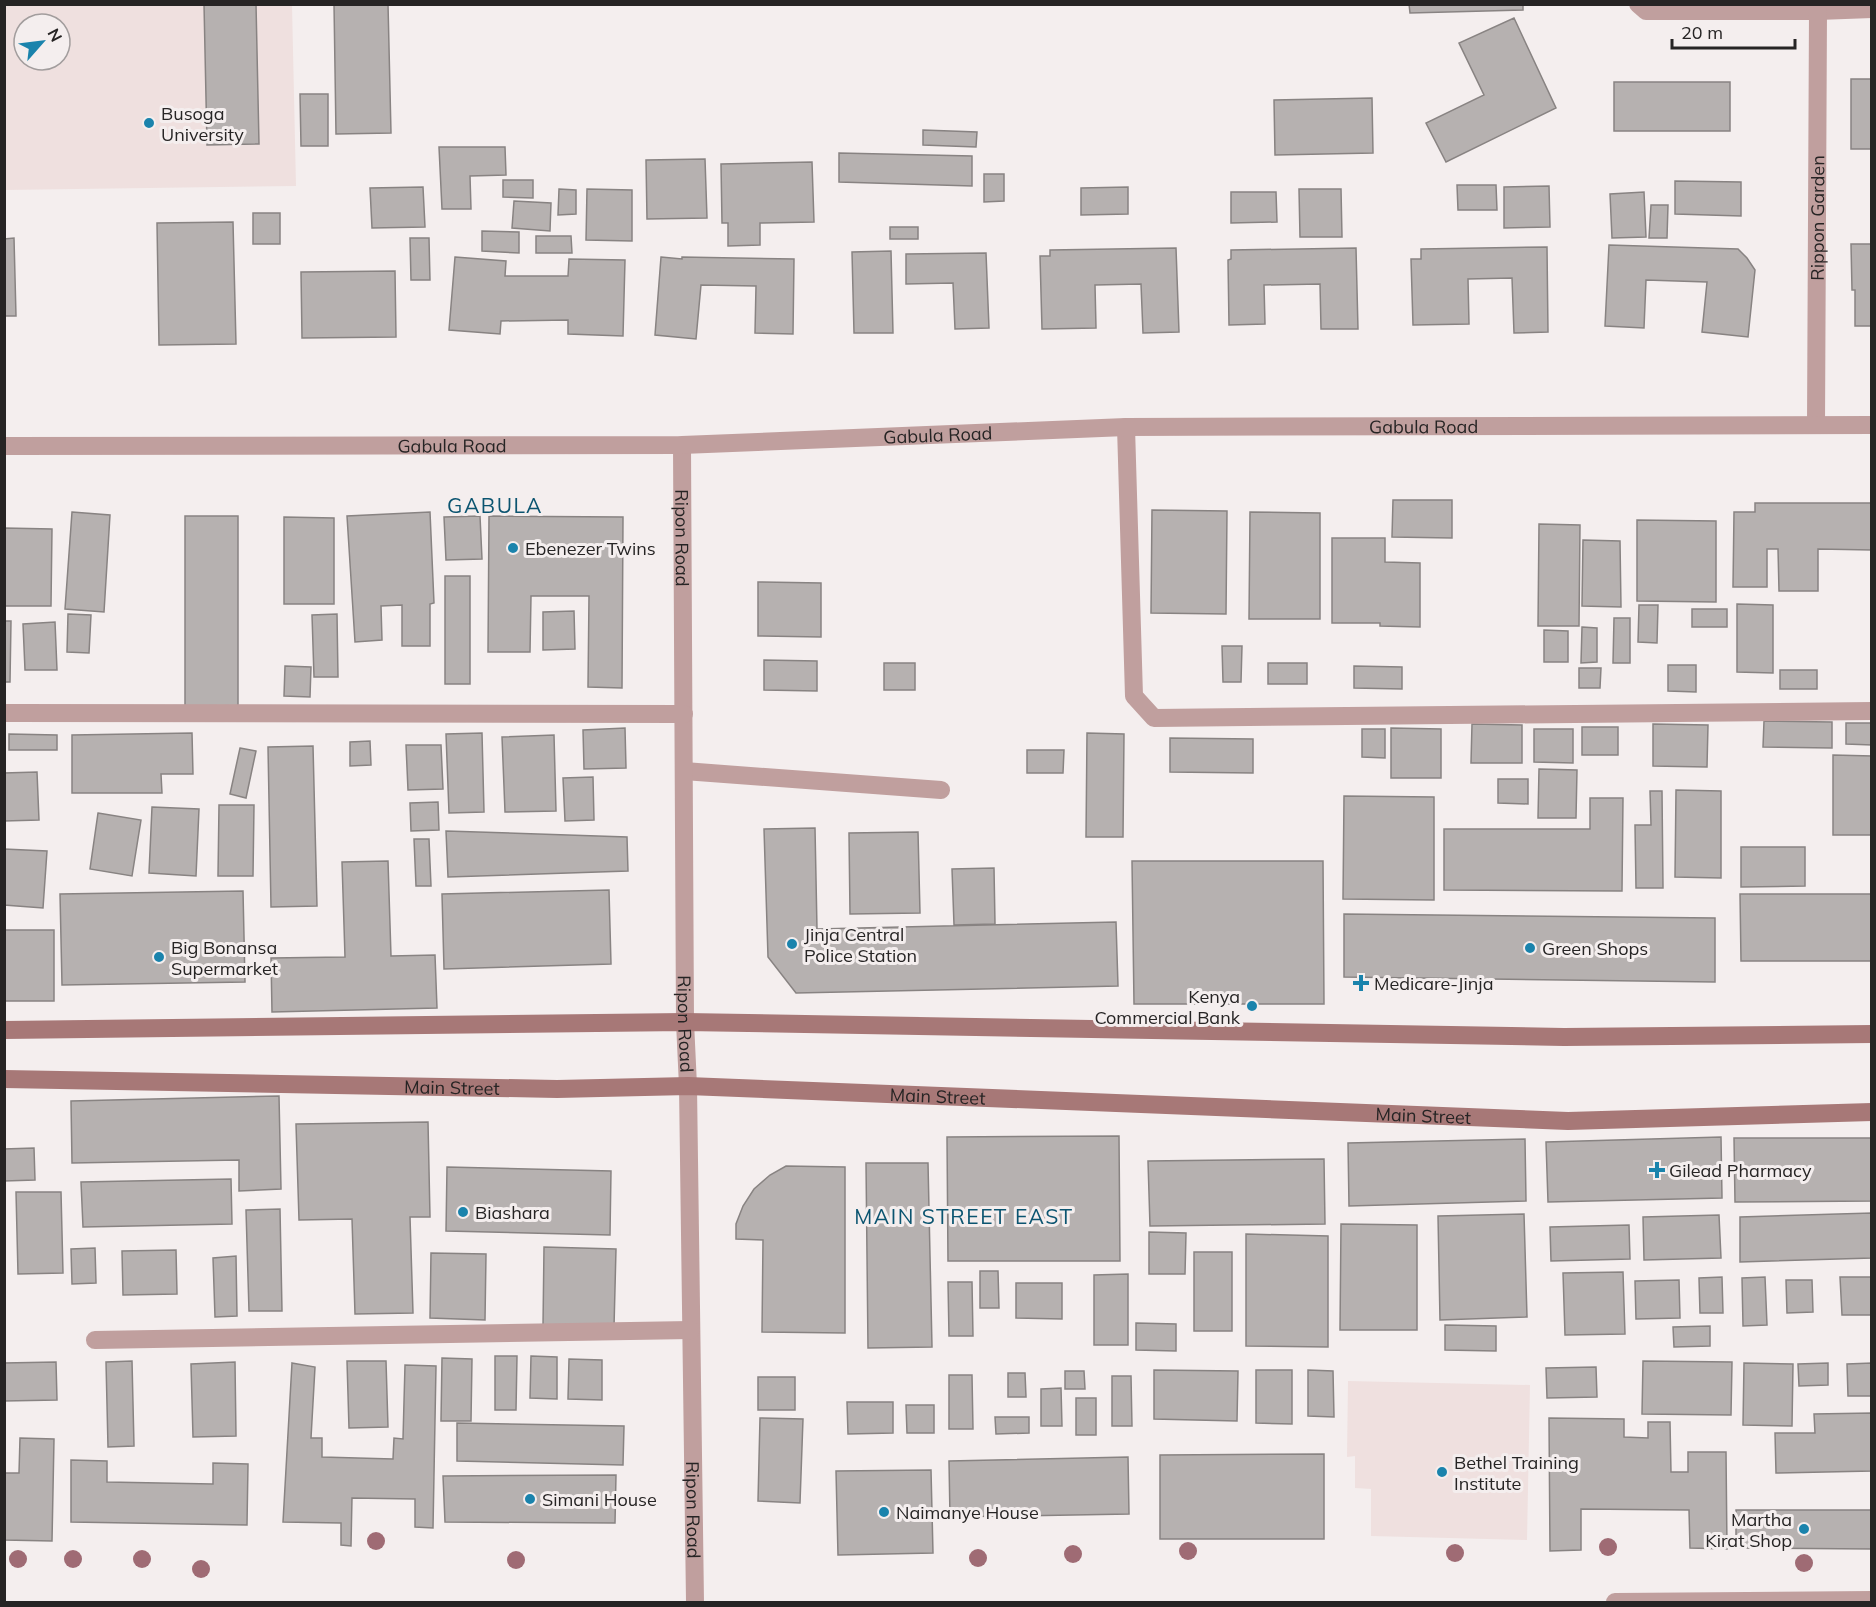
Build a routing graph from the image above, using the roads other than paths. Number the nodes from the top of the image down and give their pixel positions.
1 (1638, 4) edge
2 (1872, 9) edge
3 (1818, 11) junction
4 (1816, 425) junction
5 (1872, 425) edge
6 (1126, 427) junction
7 (682, 445) junction
8 (4, 446) edge
9 (1872, 711) edge
10 (4, 713) edge
11 (684, 714) junction
12 (684, 771) junction
13 (941, 790) dead end
14 (685, 1022) junction
15 (4, 1030) edge
16 (1872, 1034) edge
17 (4, 1079) edge
18 (688, 1086) junction
19 (1872, 1112) edge
20 (691, 1330) junction
21 (95, 1340) dead end
22 (1872, 1599) edge
23 (694, 1602) edge
24 (1615, 1602) edge
25 (1720, 1602) edge

1 - 3 street
2 - 3 street
3 - 4 street, Rippon Garden
4 - 5 street, Gabula Road
4 - 6 street, Gabula Road
6 - 7 street, Gabula Road
6 - 9 street
7 - 8 street, Gabula Road
7 - 11 street, Ripon Road
10 - 11 street
11 - 12 street, Ripon Road
12 - 13 street
12 - 14 street, Ripon Road
14 - 15 street
14 - 16 street
14 - 18 street, Ripon Road
17 - 18 street, Main Street
18 - 19 street, Main Street
18 - 20 street, Ripon Road
20 - 21 street
20 - 23 street, Ripon Road
22 - 25 street
24 - 25 street

